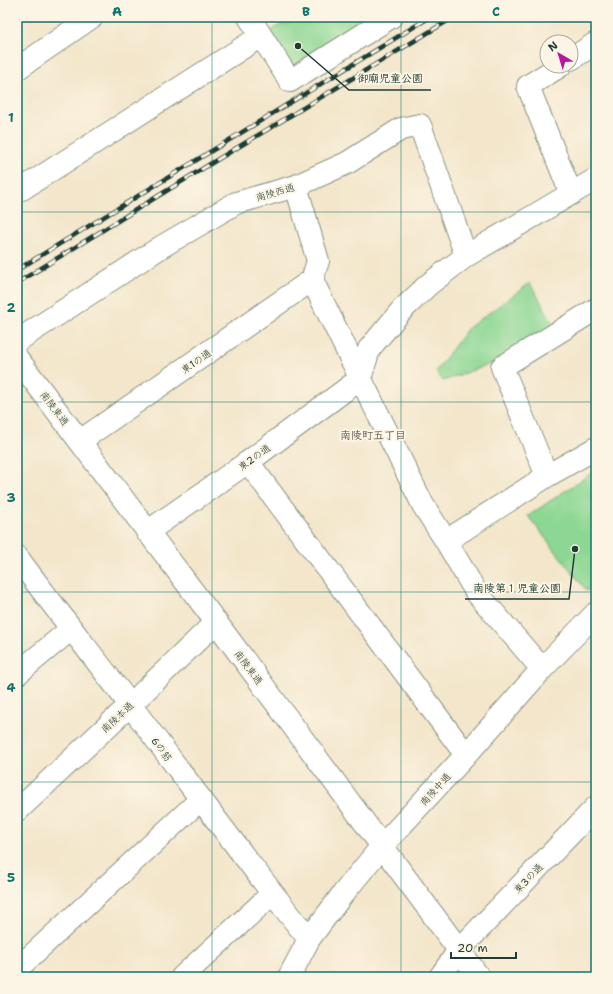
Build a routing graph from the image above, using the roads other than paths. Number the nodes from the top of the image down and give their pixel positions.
1 (92, 17) edge
2 (248, 17) edge
3 (391, 17) edge
4 (261, 36) junction
5 (596, 43) edge
6 (579, 54) edge
7 (17, 69) edge
8 (547, 74) edge
9 (596, 178) edge
10 (296, 186) junction
11 (17, 190) edge
12 (571, 194) junction
13 (466, 256) junction
14 (312, 280) junction
15 (596, 309) edge
16 (17, 341) edge
17 (17, 358) edge
18 (360, 379) junction
19 (80, 441) junction
20 (596, 448) edge
21 (248, 462) junction
22 (547, 476) junction
23 (147, 532) junction
24 (446, 541) junction
25 (17, 557) edge
26 (596, 613) edge
27 (216, 622) junction
28 (71, 629) junction
29 (542, 669) junction
30 (17, 674) edge
31 (130, 705) junction
32 (466, 755) junction
33 (200, 800) junction
34 (596, 807) edge
35 (17, 811) edge
36 (382, 846) junction
37 (272, 894) junction
38 (309, 939) junction
39 (459, 950) junction
40 (17, 969) edge
41 (182, 977) edge
42 (289, 977) edge
43 (440, 977) edge
44 (479, 977) edge

1 - 7 street
2 - 4 street
3 - 4 street
4 - 11 street
5 - 6 street
8 - 12 street
9 - 12 street
10 - 13 street, 南陵西通
10 - 14 street
10 - 16 street, 南陵西通
12 - 13 street
13 - 18 street
14 - 18 street
14 - 19 street, 東1の通
15 - 22 street
17 - 19 street, 南陵東通
18 - 21 street, 東2の通
18 - 24 street
19 - 23 street, 南陵東通
20 - 22 street
21 - 23 street, 東2の通
21 - 32 street
22 - 24 street
23 - 27 street, 南陵東通
24 - 29 street
25 - 28 street, 6の筋
26 - 29 street, 南陵中通
27 - 31 street, 南陵本通
27 - 36 street, 南陵東通
28 - 30 street
28 - 31 street, 6の筋
29 - 32 street, 南陵中通
31 - 33 street, 6の筋
31 - 35 street, 南陵本通
32 - 36 street, 南陵中通
33 - 37 street, 6の筋
33 - 40 street
34 - 39 street, 東3の通
36 - 38 street, 南陵中通
36 - 39 street, 南陵東通
37 - 38 street, 6の筋
37 - 41 street
38 - 42 street, 南陵中通
39 - 43 street, 東3の通
39 - 44 street, 南陵東通

